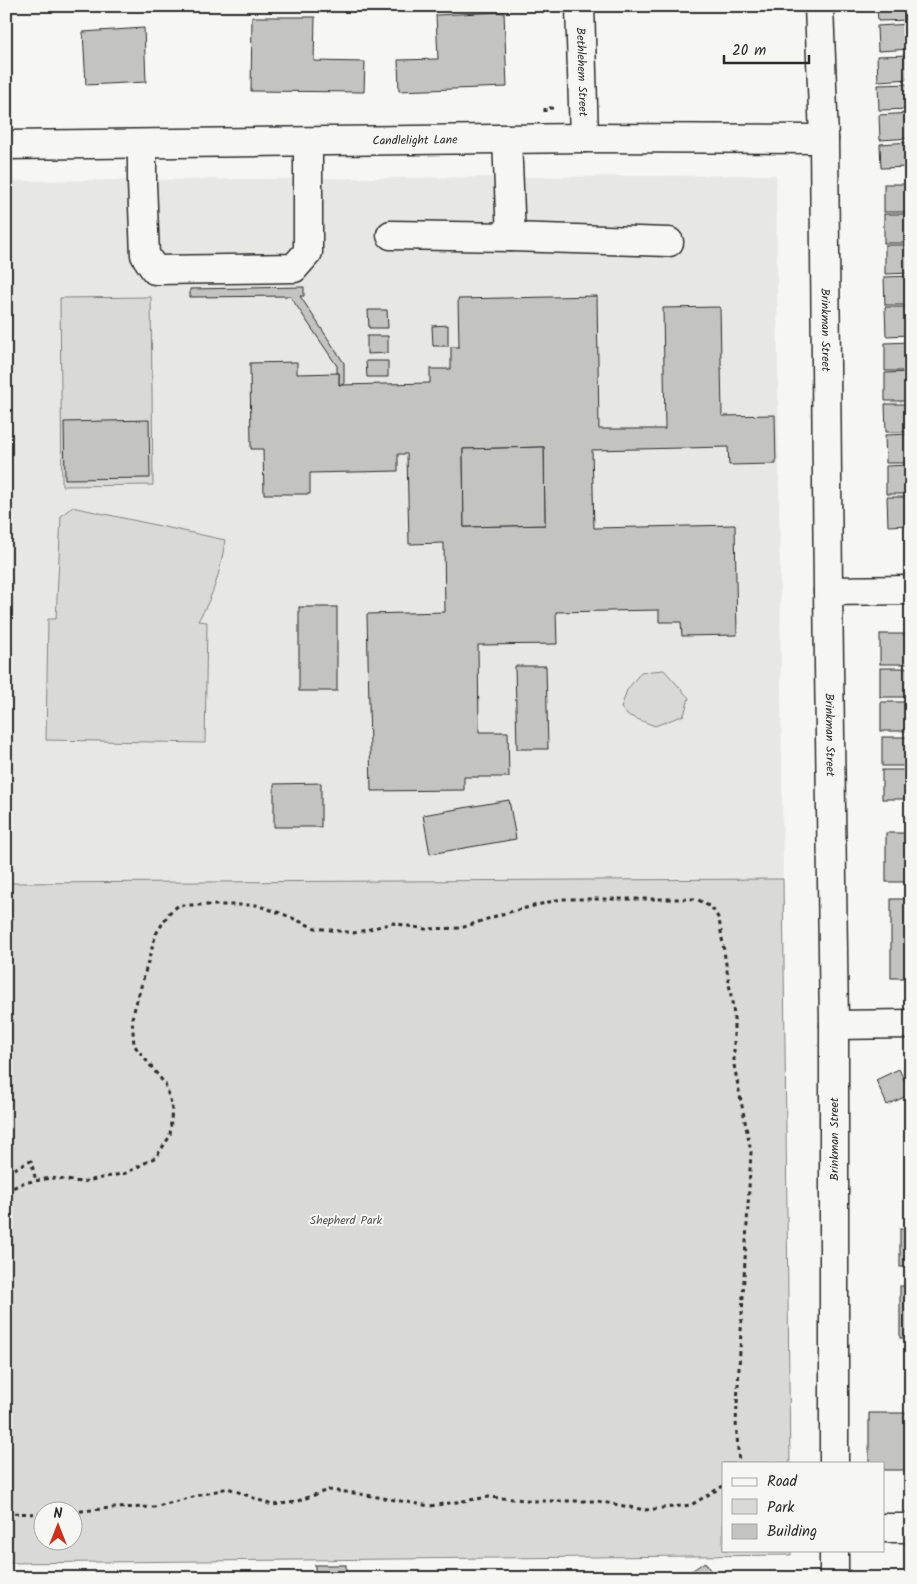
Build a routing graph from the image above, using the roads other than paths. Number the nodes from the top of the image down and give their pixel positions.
1 (580, 6) edge
2 (819, 6) edge
3 (584, 138) junction
4 (507, 139) junction
5 (824, 139) junction
6 (308, 142) junction
7 (142, 144) junction
8 (6, 145) edge
9 (391, 235) dead end
10 (511, 237) junction
11 (669, 242) dead end
12 (911, 590) edge
13 (828, 591) junction
14 (911, 1024) edge
15 (834, 1025) junction
16 (834, 1462) edge
17 (884, 1528) edge
18 (911, 1528) edge
19 (834, 1552) edge
20 (834, 1578) edge

1 - 3 street, Bethlehem Street
2 - 5 street, Brinkman Street
3 - 4 street, Candlelight Lane
3 - 5 street, Candlelight Lane
4 - 6 street, Candlelight Lane
4 - 10 street
5 - 13 street, Brinkman Street
6 - 7 street, Candlelight Lane
6 - 7 street
7 - 8 street, Candlelight Lane
9 - 10 street
10 - 11 street
12 - 13 street
13 - 15 street, Brinkman Street
14 - 15 street
15 - 16 street, Brinkman Street
17 - 18 street
19 - 20 street

